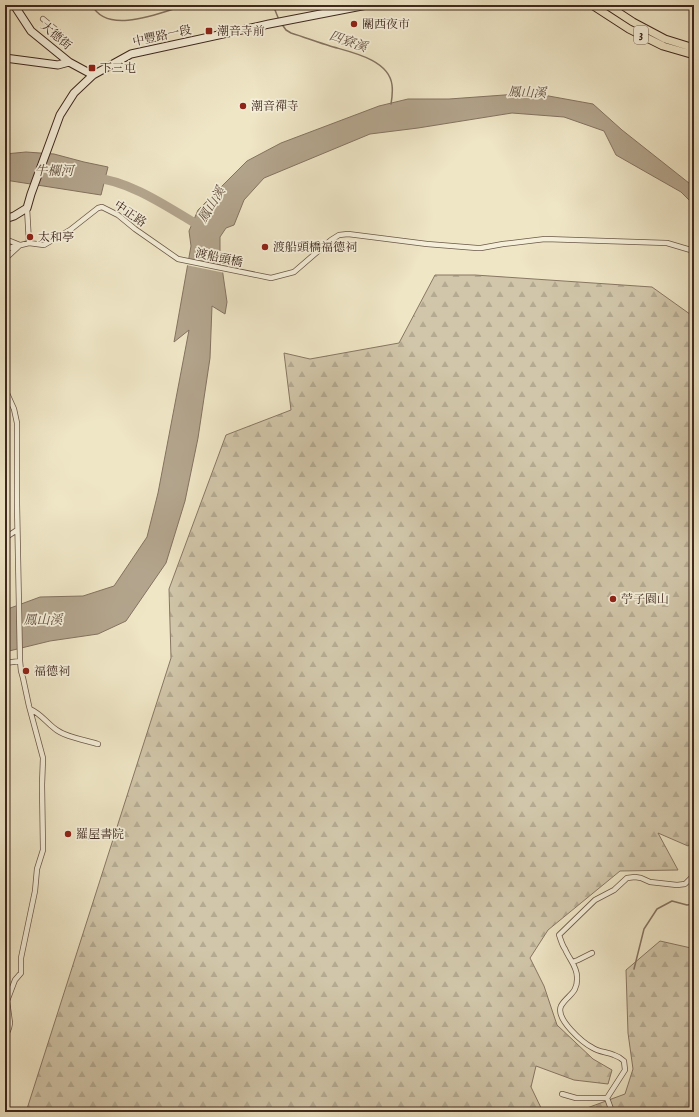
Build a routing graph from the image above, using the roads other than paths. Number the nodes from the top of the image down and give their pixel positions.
1 (14, 5) edge
2 (367, 5) edge
3 (592, 5) edge
4 (607, 5) edge
5 (43, 19) dead end
6 (61, 34) dead end
7 (694, 48) edge
8 (694, 55) edge
9 (5, 58) edge
10 (69, 62) junction
11 (93, 74) junction
12 (27, 208) junction
13 (5, 219) edge
14 (5, 239) edge
15 (29, 243) junction
16 (20, 245) junction
17 (5, 249) edge
18 (694, 251) edge
19 (5, 259) edge
20 (178, 260) joint
21 (5, 389) edge
22 (17, 530) junction
23 (5, 538) edge
24 (20, 661) junction
25 (5, 663) edge
26 (30, 709) junction
27 (98, 744) dead end
28 (694, 876) edge
29 (592, 953) dead end
30 (573, 962) junction
31 (5, 1038) edge
32 (562, 1094) dead end
33 (607, 1098) junction
34 (5, 1110) edge
35 (10, 1112) edge
36 (615, 1112) edge

1 - 10 main road, 大德街
2 - 11 main road, 中豐路一段
3 - 8 main road, 3
4 - 7 main road, 3
5 - 6 street
9 - 10 main road
10 - 11 main road, 大德街
11 - 12 main road, 中豐路一段
12 - 13 main road
12 - 15 street
14 - 16 street
15 - 16 street, 中正路
15 - 20 street, 中正路
16 - 17 street, 中正路
16 - 19 street
18 - 20 street, 渡船頭橋
21 - 22 street
22 - 23 street
22 - 24 street
24 - 25 street
24 - 26 street
26 - 27 street
26 - 31 street
28 - 30 street
29 - 30 street
30 - 33 street
32 - 33 street
33 - 36 street
34 - 35 street

